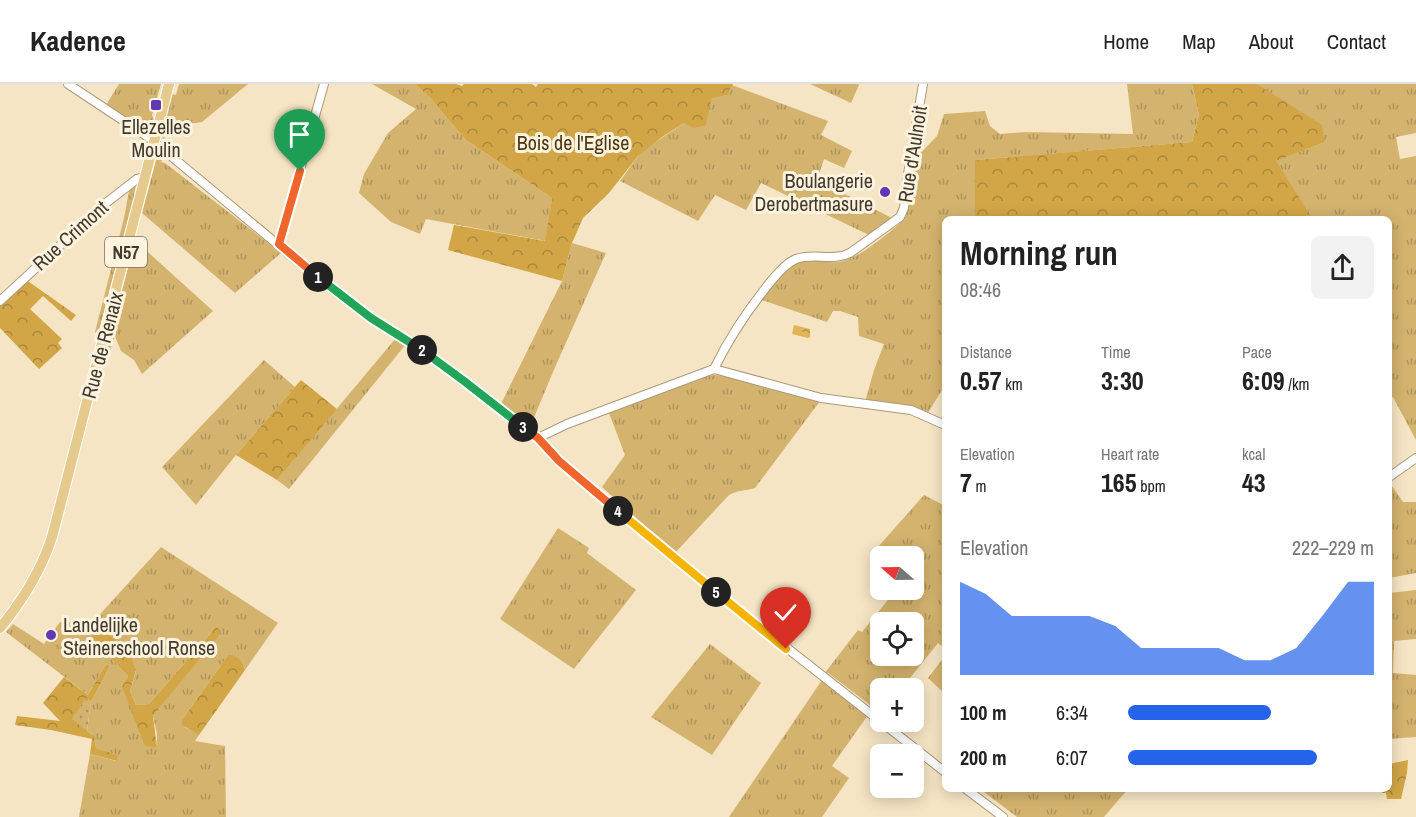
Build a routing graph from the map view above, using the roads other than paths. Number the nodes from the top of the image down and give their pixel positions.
1 (68, 84) edge
2 (169, 84) edge
3 (324, 84) edge
4 (923, 85) edge
5 (154, 142) junction
6 (146, 177) junction
7 (279, 244) junction
8 (0, 301) edge
9 (714, 369) junction
10 (942, 424) edge
11 (538, 438) junction
12 (1416, 458) edge
13 (1392, 475) edge
14 (0, 628) edge
15 (942, 770) edge
16 (970, 792) edge
17 (1003, 817) edge

1 - 5 street
2 - 5 main road, Rue de Renaix / N57
3 - 7 street
4 - 9 street, Rue d'Aulnoit
5 - 6 main road, Rue de Renaix / N57
5 - 7 street
6 - 8 street, Rue Crimont
6 - 14 main road, Rue de Renaix / N57
7 - 11 street
9 - 10 street
9 - 11 street
11 - 15 street
12 - 13 street
16 - 17 street

